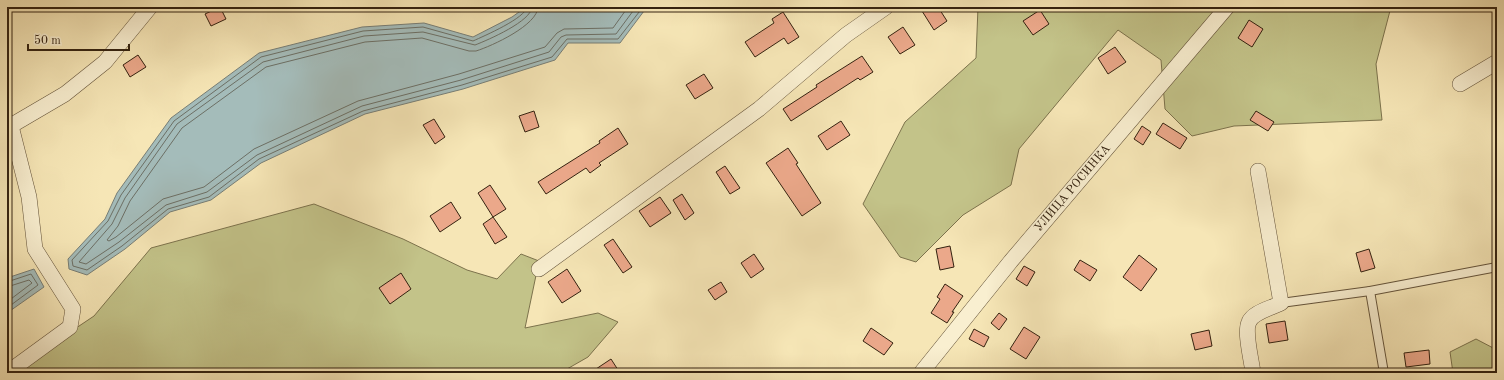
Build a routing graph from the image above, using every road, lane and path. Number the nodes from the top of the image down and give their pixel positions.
1 (150, 7) edge
2 (886, 7) edge
3 (1227, 7) edge
4 (1497, 62) edge
5 (1460, 84) dead end
6 (9, 127) edge
7 (1258, 172) dead end
8 (1497, 267) edge
9 (539, 269) dead end
10 (1370, 292) junction
11 (1281, 303) junction
12 (7, 373) edge
13 (921, 373) edge
14 (1253, 373) edge
15 (1384, 373) edge

1 - 6 street
2 - 9 street
3 - 13 street, УЛИЦА РОСИНКА
4 - 5 street
6 - 12 street
7 - 11 street
8 - 10 lane
10 - 11 lane
10 - 15 lane
11 - 14 street

